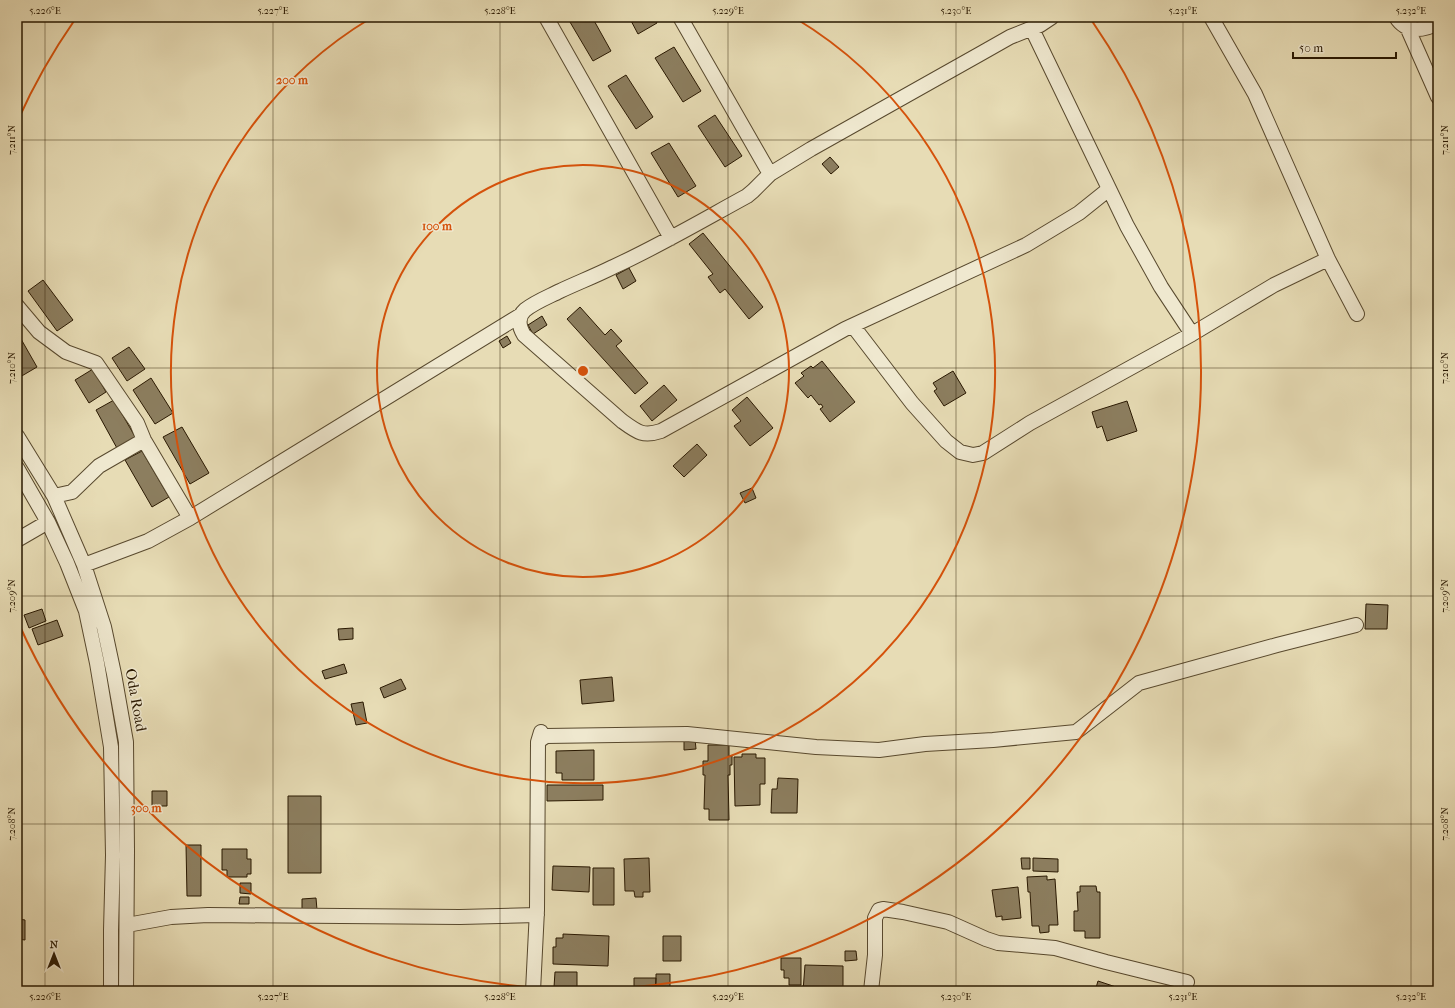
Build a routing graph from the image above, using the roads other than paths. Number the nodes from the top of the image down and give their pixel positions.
1 (546, 17) edge
2 (680, 17) edge
3 (1052, 17) edge
4 (1211, 17) edge
5 (1396, 17) edge
6 (1039, 24) edge
7 (1438, 24) edge
8 (1408, 27) junction
9 (1438, 97) edge
10 (770, 174) junction
11 (1109, 189) junction
12 (671, 238) junction
13 (1328, 259) junction
14 (17, 306) edge
15 (1357, 314) dead end
16 (521, 315) junction
17 (853, 326) junction
18 (1192, 334) junction
19 (17, 436) edge
20 (144, 440) junction
21 (17, 468) edge
22 (54, 496) junction
23 (190, 518) junction
24 (48, 522) junction
25 (17, 540) edge
26 (84, 565) junction
27 (1356, 625) dead end
28 (537, 915) junction
29 (127, 925) junction
30 (1187, 982) dead end
31 (111, 991) edge
32 (126, 991) edge
33 (533, 991) edge
34 (871, 991) edge

1 - 12 street
2 - 10 street
3 - 6 street
4 - 13 street
5 - 8 street
6 - 10 street
6 - 11 street
7 - 8 street
8 - 9 street
10 - 12 street
11 - 17 street
11 - 18 street
12 - 16 street
13 - 15 street
13 - 18 street
14 - 20 street
16 - 17 street
16 - 23 street
17 - 18 street
19 - 22 street, Oda Road
20 - 22 street
20 - 23 street
21 - 24 street
22 - 26 street, Oda Road
23 - 26 street
24 - 25 street
24 - 31 street
26 - 29 street, Oda Road
27 - 28 street
28 - 29 street
28 - 33 street
29 - 32 street, Oda Road
30 - 34 street

